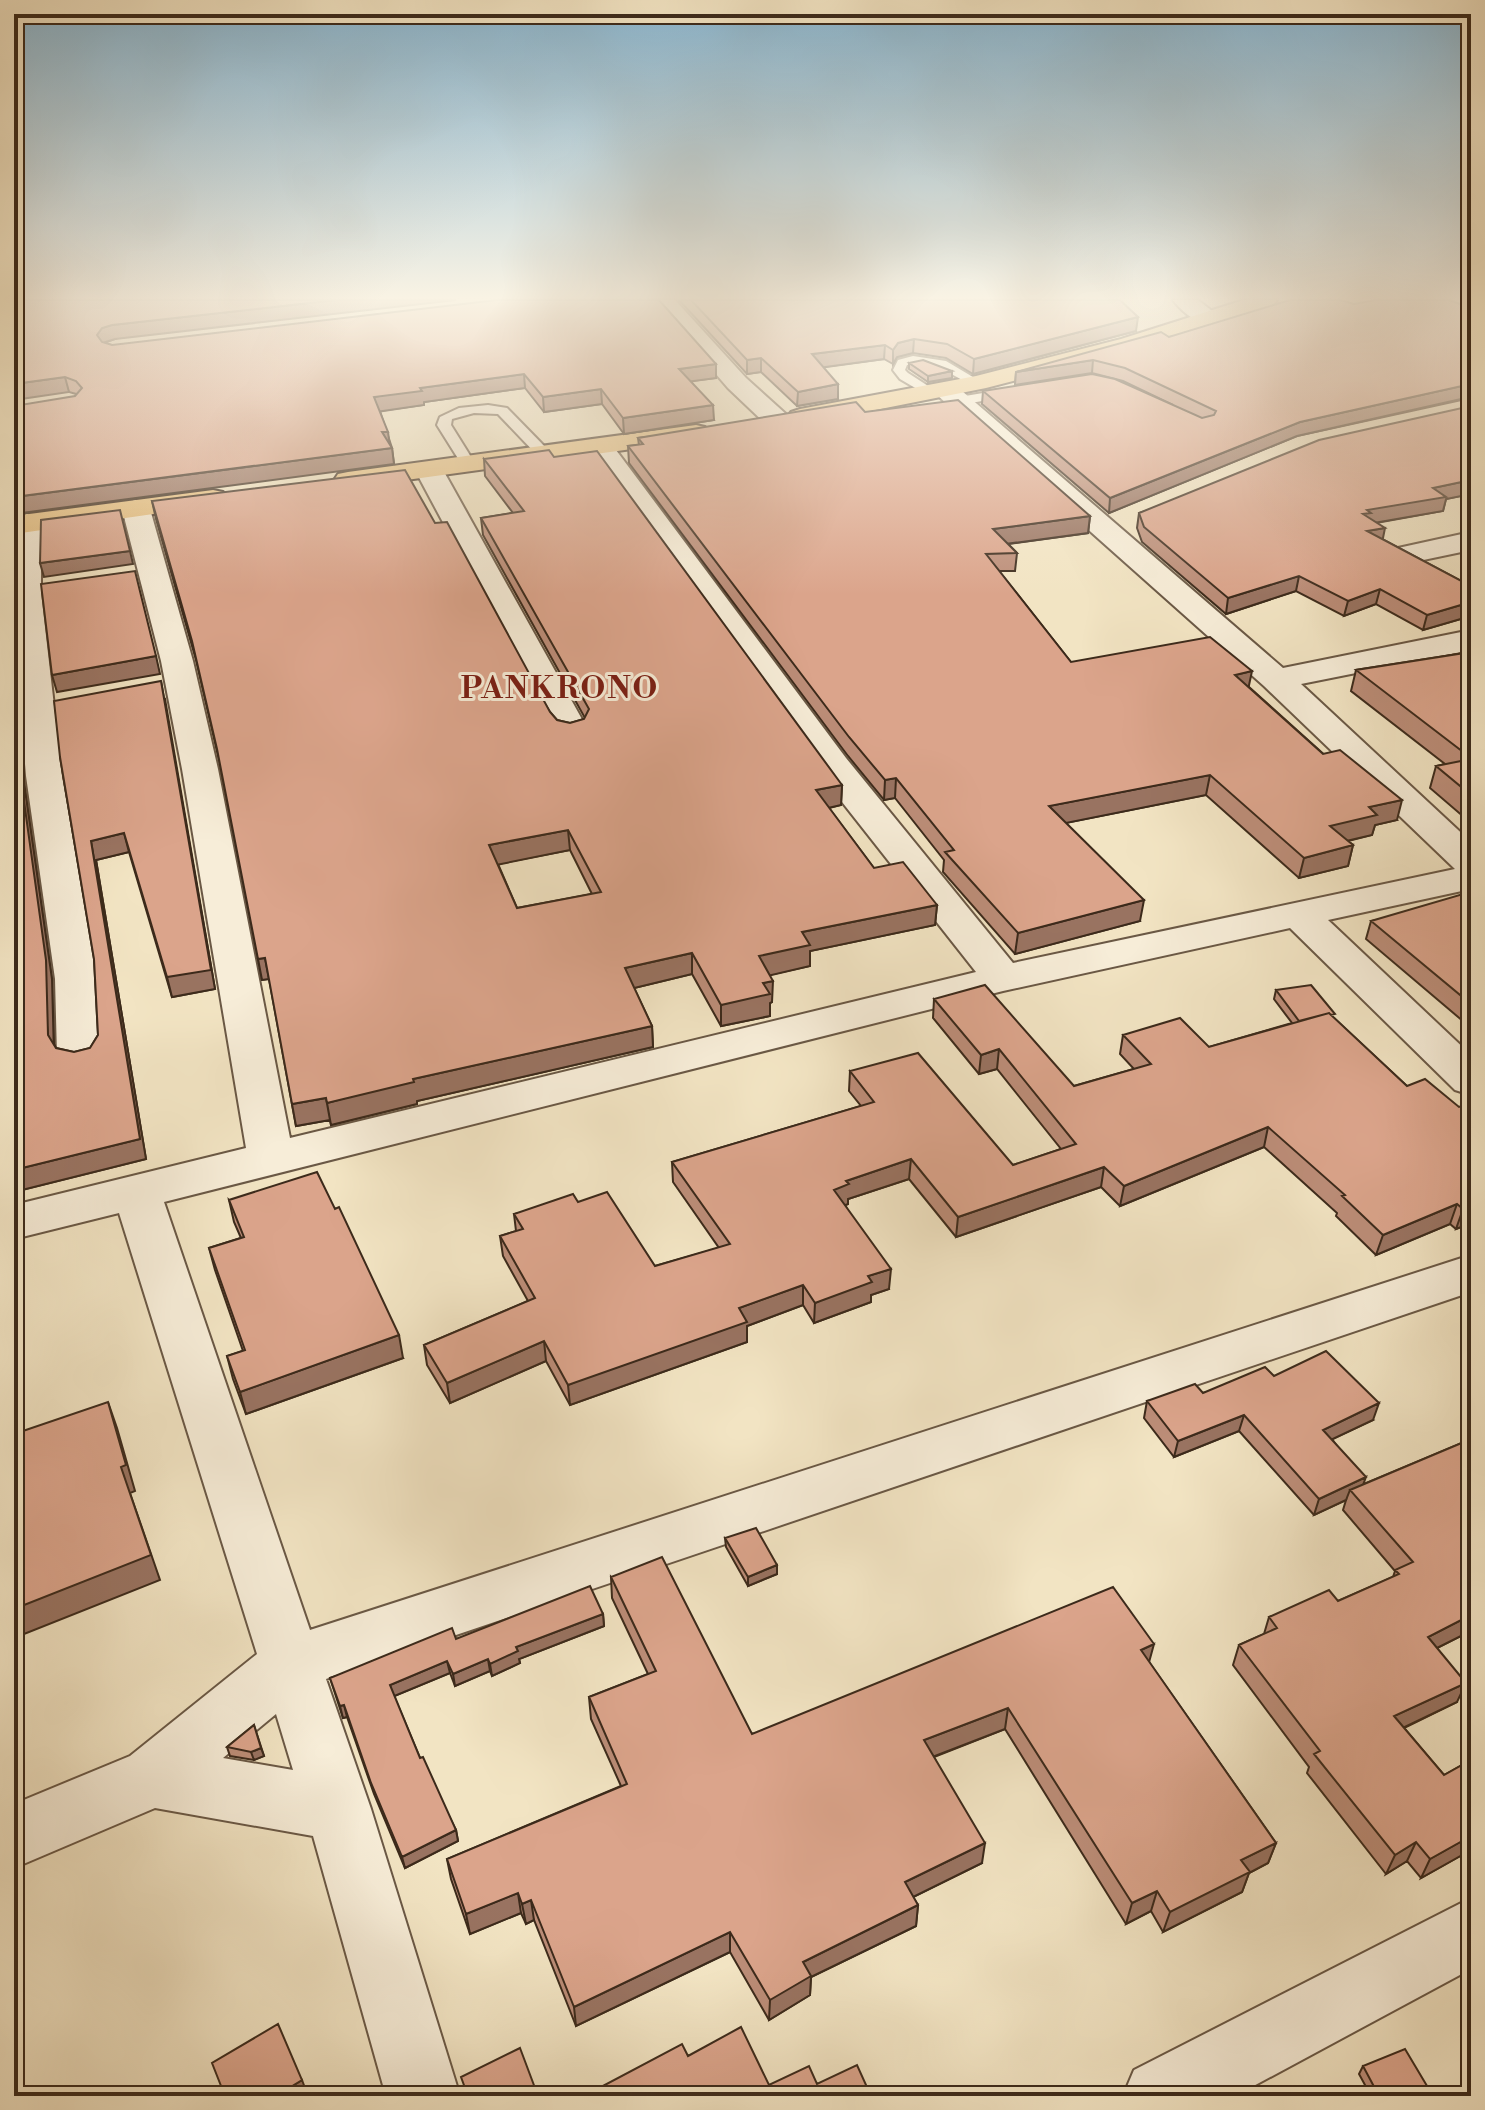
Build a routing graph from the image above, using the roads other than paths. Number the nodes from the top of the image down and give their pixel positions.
1 (754, 398) edge
2 (915, 398) edge
3 (962, 398) edge
4 (778, 421) junction
5 (749, 425) edge
6 (719, 430) edge
7 (601, 448) junction
8 (545, 455) junction
9 (469, 465) junction
10 (429, 470) junction
11 (321, 484) edge
12 (244, 494) edge
13 (136, 509) junction
14 (20, 524) edge
15 (1471, 541) edge
16 (1409, 554) edge
17 (33, 591) edge
18 (1471, 640) edge
19 (1276, 679) junction
20 (39, 709) edge
21 (571, 730) edge
22 (1471, 863) edge
23 (1471, 877) edge
24 (1297, 913) junction
25 (1003, 978) junction
26 (79, 1055) edge
27 (1471, 1080) edge
28 (271, 1158) junction
29 (136, 1191) junction
30 (14, 1222) edge
31 (1471, 1273) edge
32 (291, 1663) junction
33 (153, 1777) junction
34 (338, 1809) junction
35 (14, 1836) edge
36 (1471, 1932) edge
37 (423, 2096) edge
38 (1160, 2096) edge

1 - 4 street
2 - 4 main road
3 - 19 street
4 - 5 main road
6 - 7 main road
7 - 8 main road
7 - 25 street
8 - 9 main road
8 - 9 lane
9 - 10 main road
10 - 11 main road
10 - 21 street
12 - 13 main road
13 - 14 main road
13 - 28 street
14 - 17 street
15 - 16 street
17 - 20 street
18 - 19 street
19 - 22 street
20 - 26 street
23 - 24 street
24 - 25 street
24 - 27 street
25 - 28 street
28 - 29 street
29 - 30 street
29 - 32 street
31 - 32 street
32 - 33 street
32 - 34 street
33 - 34 street
33 - 35 street
34 - 37 street
36 - 38 street

